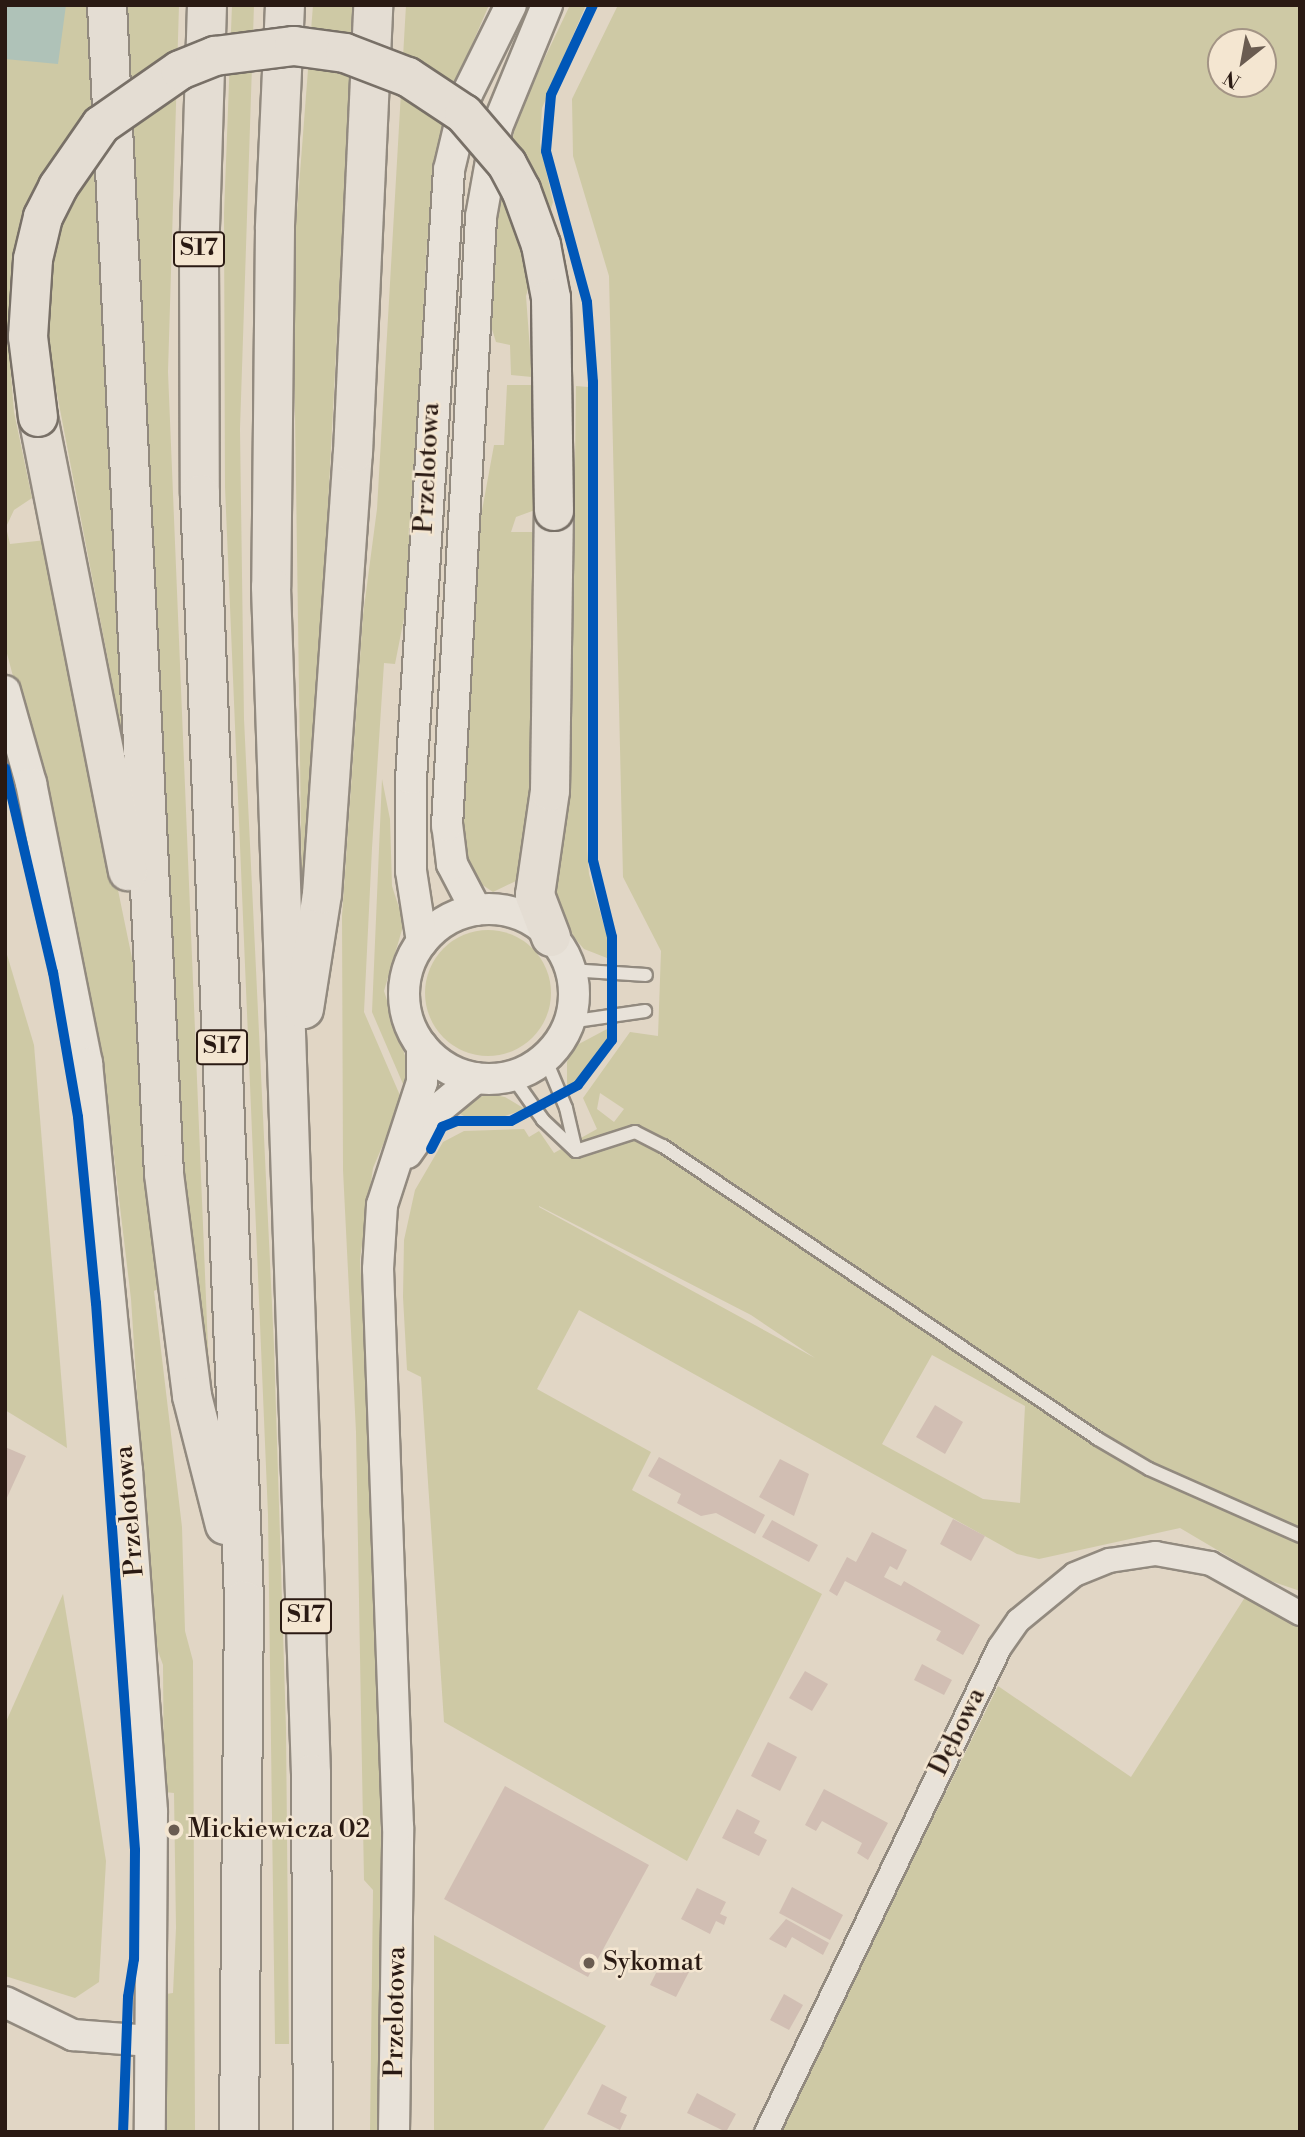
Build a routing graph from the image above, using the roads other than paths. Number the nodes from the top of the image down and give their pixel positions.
1 (107, 5) edge
2 (207, 5) edge
3 (285, 5) edge
4 (373, 5) edge
5 (382, 5) edge
6 (510, 5) edge
7 (547, 5) edge
8 (374, 54) junction
9 (5, 691) edge
10 (476, 910) junction
11 (551, 937) junction
12 (422, 942) junction
13 (570, 970) junction
14 (646, 975) dead end
15 (645, 1011) dead end
16 (156, 1017) junction
17 (569, 1022) junction
18 (422, 1046) junction
19 (545, 1058) junction
20 (512, 1076) junction
21 (476, 1078) junction
22 (290, 1101) junction
23 (576, 1151) junction
24 (389, 1179) junction
25 (1300, 1536) edge
26 (244, 1600) junction
27 (1300, 1613) edge
28 (5, 2003) edge
29 (150, 2041) junction
30 (150, 2132) edge
31 (239, 2132) edge
32 (313, 2132) edge
33 (394, 2132) edge
34 (766, 2132) edge

1 - 16 highway
2 - 26 highway, S17
3 - 22 highway, S17
4 - 8 highway
5 - 8 highway
6 - 12 street, Przelotowa
7 - 10 street, Przelotowa
8 - 22 highway
9 - 29 street, Przelotowa
10 - 11 street
10 - 12 street
11 - 13 street
11 - 16 highway, bridge
12 - 18 street
13 - 14 lane
13 - 17 street
15 - 17 lane
16 - 26 highway
17 - 19 street
18 - 21 street
18 - 24 street, Przelotowa
19 - 20 street
19 - 23 lane
20 - 21 street
20 - 23 lane
21 - 24 street, Przelotowa
22 - 32 highway, S17
23 - 25 lane
24 - 33 street, Przelotowa
26 - 31 highway, S17
27 - 34 street, Dębowa
28 - 29 street
29 - 30 street, Przelotowa

